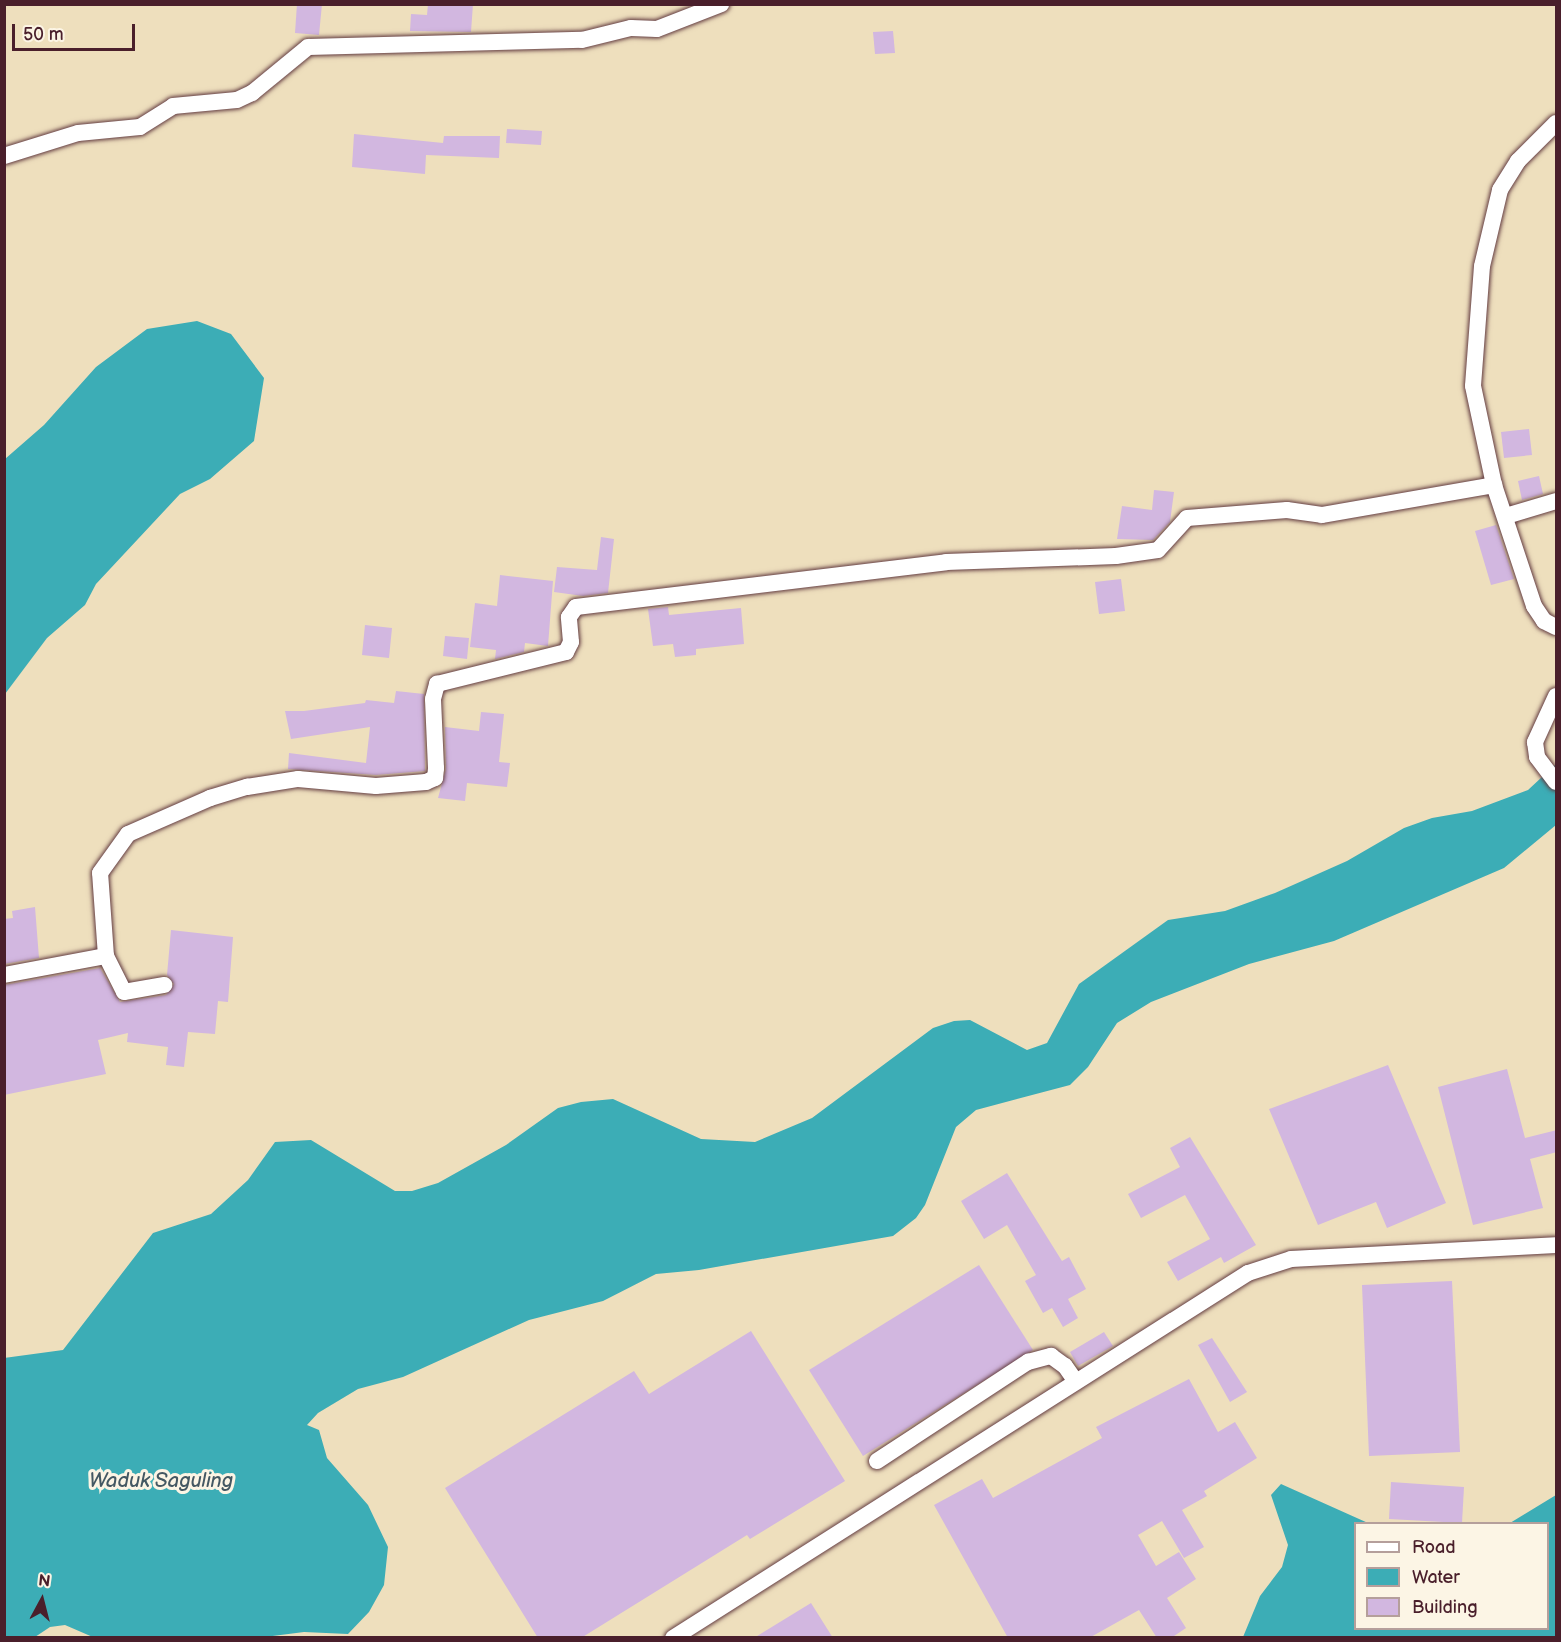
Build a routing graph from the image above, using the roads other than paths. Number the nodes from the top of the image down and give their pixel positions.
1 (721, 4) edge
2 (1557, 123) edge
3 (4, 156) edge
4 (1494, 485) junction
5 (1557, 501) edge
6 (1506, 516) junction
7 (1557, 627) edge
8 (1557, 696) edge
9 (1551, 776) edge
10 (106, 956) junction
11 (4, 975) edge
12 (164, 985) dead end
13 (1557, 1245) edge
14 (1076, 1382) junction
15 (877, 1461) dead end
16 (673, 1638) edge

1 - 3 street
2 - 4 street
4 - 6 street
4 - 10 street
5 - 6 street
6 - 7 street
8 - 9 street
10 - 11 street
10 - 12 street
13 - 14 street
14 - 15 street
14 - 16 street

